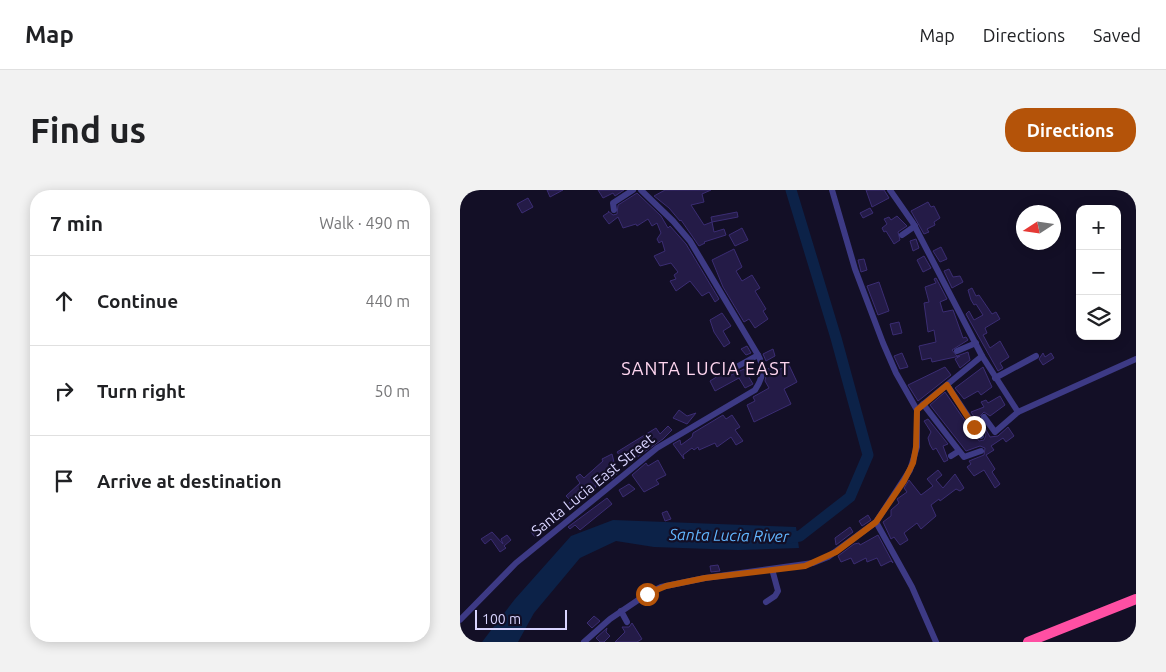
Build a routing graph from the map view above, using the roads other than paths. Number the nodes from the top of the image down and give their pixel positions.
1 (633, 190) edge
2 (641, 190) edge
3 (832, 190) edge
4 (890, 190) edge
5 (614, 210) dead end
6 (915, 226) junction
7 (902, 234) dead end
8 (976, 343) junction
9 (957, 351) dead end
10 (758, 355) junction
11 (982, 356) junction
12 (1036, 356) dead end
13 (1136, 359) edge
14 (731, 370) dead end
15 (995, 378) junction
16 (947, 385) junction
17 (923, 404) junction
18 (917, 410) junction
19 (1018, 412) junction
20 (984, 417) dead end
21 (981, 436) dead end
22 (960, 451) junction
23 (981, 451) dead end
24 (951, 456) dead end
25 (876, 522) junction
26 (772, 569) junction
27 (1136, 599) edge
28 (766, 602) dead end
29 (621, 611) junction
30 (460, 620) edge
31 (627, 622) dead end
32 (584, 642) edge
33 (936, 642) edge
34 (1028, 642) edge

1 - 5 street
2 - 10 street, Santa Lucia East Street
3 - 18 street
4 - 6 street
6 - 7 street
6 - 8 street
8 - 9 street
8 - 11 street
10 - 14 street
10 - 30 street, Santa Lucia East Street
11 - 15 street
11 - 16 street
12 - 15 street
13 - 19 street
15 - 19 street
16 - 17 street
16 - 21 street
17 - 18 street
17 - 22 street
18 - 25 street
19 - 20 street
22 - 23 street
22 - 24 street
25 - 26 street
25 - 33 street
26 - 28 street
26 - 29 street
27 - 34 highway
29 - 31 street
29 - 32 street

